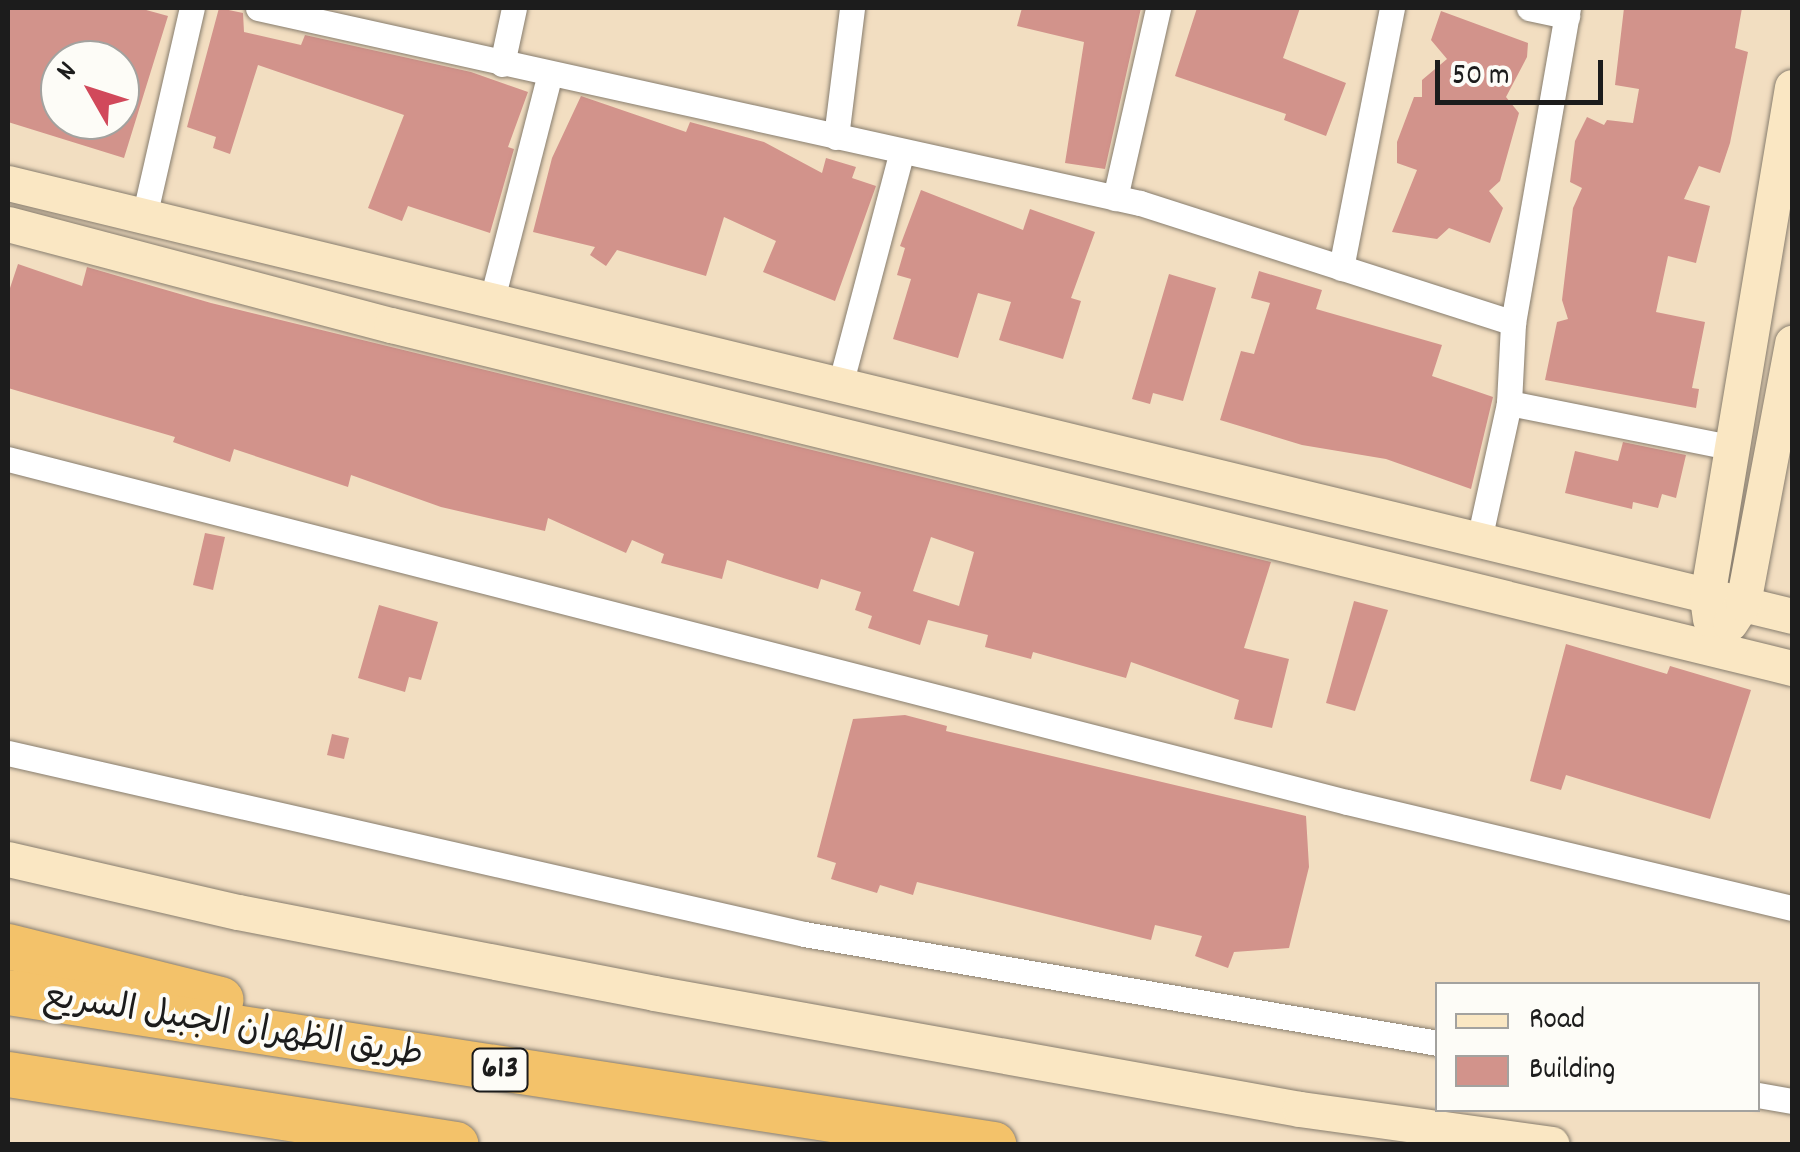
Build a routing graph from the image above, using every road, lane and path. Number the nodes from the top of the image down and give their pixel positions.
1 (192, 8) edge
2 (258, 8) edge
3 (514, 8) edge
4 (852, 8) edge
5 (1158, 8) edge
6 (1392, 8) edge
7 (1529, 8) edge
8 (1568, 12) edge
9 (502, 64) junction
10 (550, 74) junction
11 (1792, 87) edge
12 (836, 137) junction
13 (902, 151) junction
14 (8, 183) edge
15 (1115, 198) junction
16 (144, 217) junction
17 (8, 224) edge
18 (1342, 268) junction
19 (491, 303) junction
20 (1513, 323) junction
21 (1792, 343) edge
22 (840, 389) junction
23 (1509, 402) junction
24 (1734, 448) junction
25 (8, 459) edge
26 (1480, 540) junction
27 (1708, 597) junction
28 (1743, 603) junction
29 (1792, 616) edge
30 (1714, 650) junction
31 (1792, 668) edge
32 (8, 753) edge
33 (8, 859) edge
34 (1792, 908) edge
35 (8, 946) edge
36 (8, 992) edge
37 (1435, 1042) edge
38 (514, 1072) junction
39 (8, 1074) edge
40 (8, 1092) edge
41 (1760, 1095) edge
42 (1792, 1100) edge
43 (268, 1112) junction
44 (456, 1144) edge
45 (993, 1144) edge
46 (1552, 1144) edge

1 - 16 street
2 - 9 street
3 - 9 street
4 - 12 street
5 - 15 street
6 - 18 street
7 - 8 street
8 - 20 street
9 - 10 street
10 - 12 street
10 - 19 street
11 - 24 street
12 - 13 street
13 - 15 street
13 - 22 street
14 - 16 street
15 - 18 street
16 - 19 street
17 - 30 street
18 - 20 street
19 - 22 street
20 - 23 street
21 - 28 street
22 - 26 street
23 - 24 street
23 - 26 street
24 - 27 street
25 - 34 street
26 - 27 street
27 - 28 street
27 - 30 street
28 - 29 street
28 - 30 street
30 - 31 street
32 - 37 street
33 - 46 street
35 - 38 highway
36 - 38 highway, طريق الظهران الجبيل السريع / 613
38 - 45 highway, طريق الظهران الجبيل السريع / 613
39 - 43 highway, 613
40 - 43 highway
41 - 42 street
43 - 44 highway, 613

